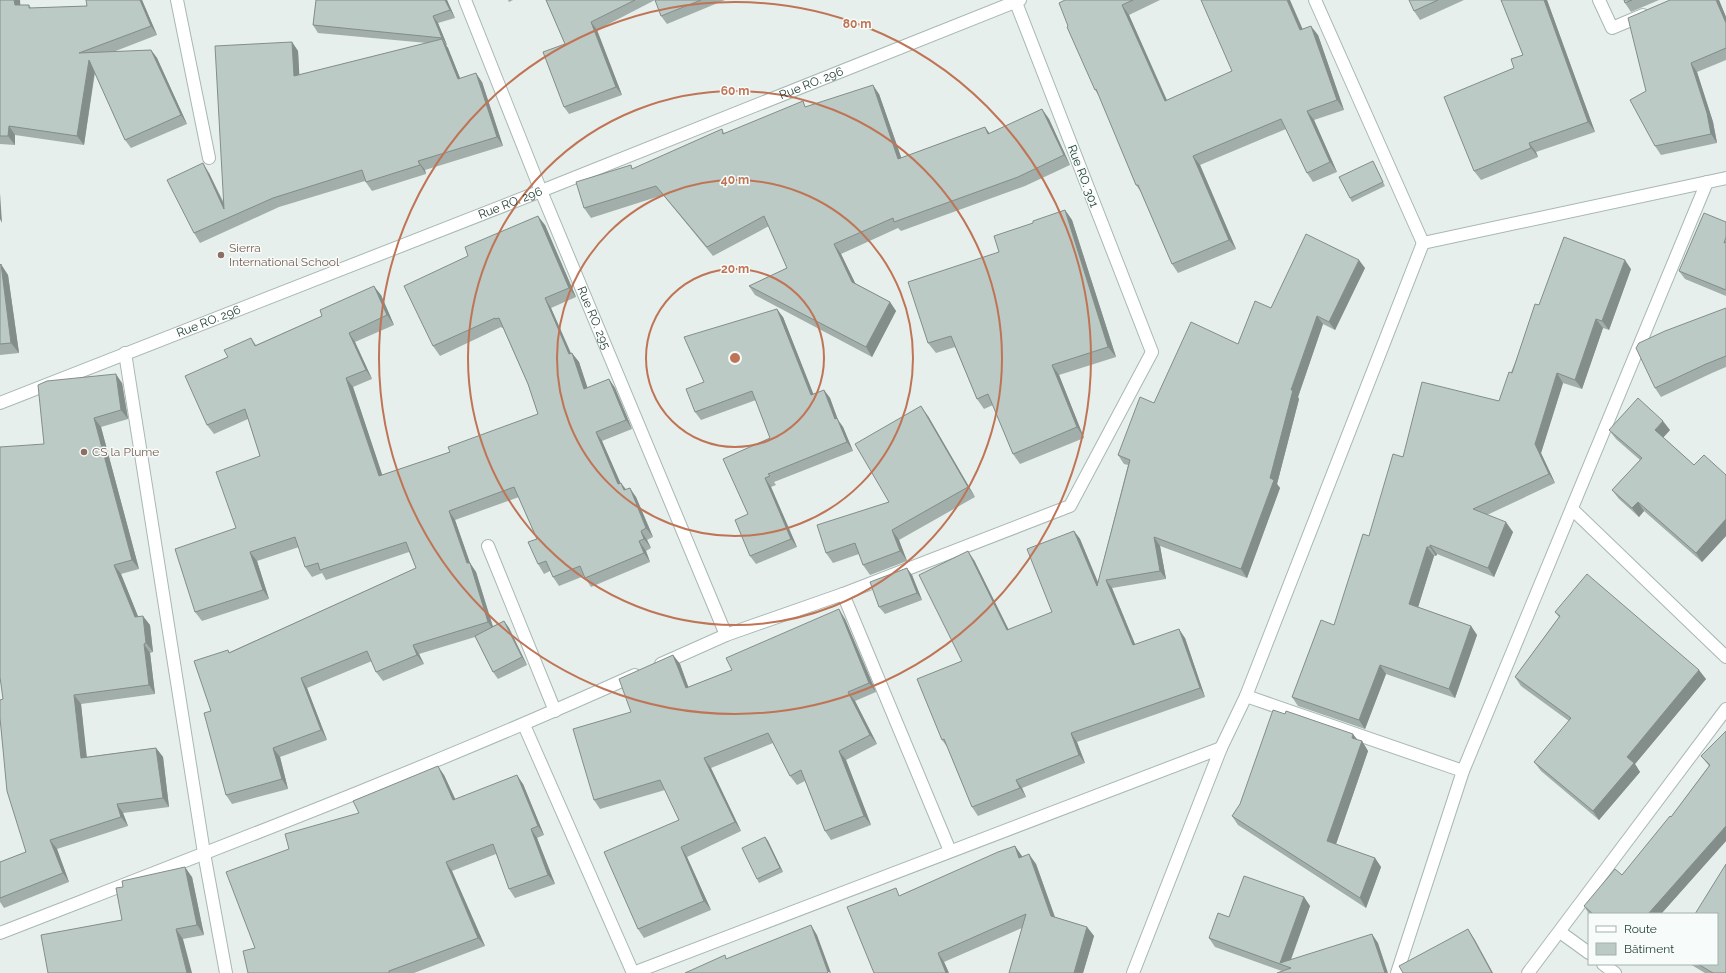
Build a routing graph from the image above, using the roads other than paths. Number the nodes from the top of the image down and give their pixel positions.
1 (177, 0) edge
2 (465, 0) edge
3 (1017, 0) edge
4 (1315, 0) edge
5 (1599, 0) edge
6 (1656, 9) edge
7 (209, 158) dead end
8 (1726, 178) edge
9 (1707, 182) junction
10 (541, 191) junction
11 (1423, 243) junction
12 (125, 353) junction
13 (0, 403) edge
14 (1572, 509) junction
15 (488, 546) dead end
16 (843, 594) junction
17 (726, 635) junction
18 (1726, 657) edge
19 (1246, 696) junction
20 (1726, 709) edge
21 (555, 711) junction
22 (524, 725) junction
23 (1221, 748) junction
24 (1463, 771) junction
25 (950, 851) junction
26 (204, 853) junction
27 (0, 932) edge
28 (1560, 932) junction
29 (1588, 953) edge
30 (1604, 965) edge
31 (226, 973) edge
32 (633, 973) edge
33 (1133, 973) edge
34 (1397, 973) edge
35 (1528, 973) edge
36 (1615, 973) edge

1 - 7 street
2 - 10 street, Rue RO. 295
3 - 10 street, Rue RO. 296
3 - 16 street, Rue RO. 301
4 - 11 street
5 - 6 street
8 - 9 street
9 - 11 street
9 - 14 street
10 - 12 street, Rue RO. 296
10 - 17 street, Rue RO. 295
11 - 19 street
12 - 13 street, Rue RO. 296
12 - 26 street
14 - 18 street
14 - 24 street
15 - 21 street
16 - 17 street
16 - 25 street
17 - 21 street
19 - 23 street
19 - 24 street
20 - 28 street
21 - 22 street
22 - 26 street
22 - 32 street
23 - 25 street
23 - 33 street
24 - 34 street
25 - 32 street
26 - 27 street
26 - 31 street
28 - 29 street
28 - 35 street
30 - 36 street

